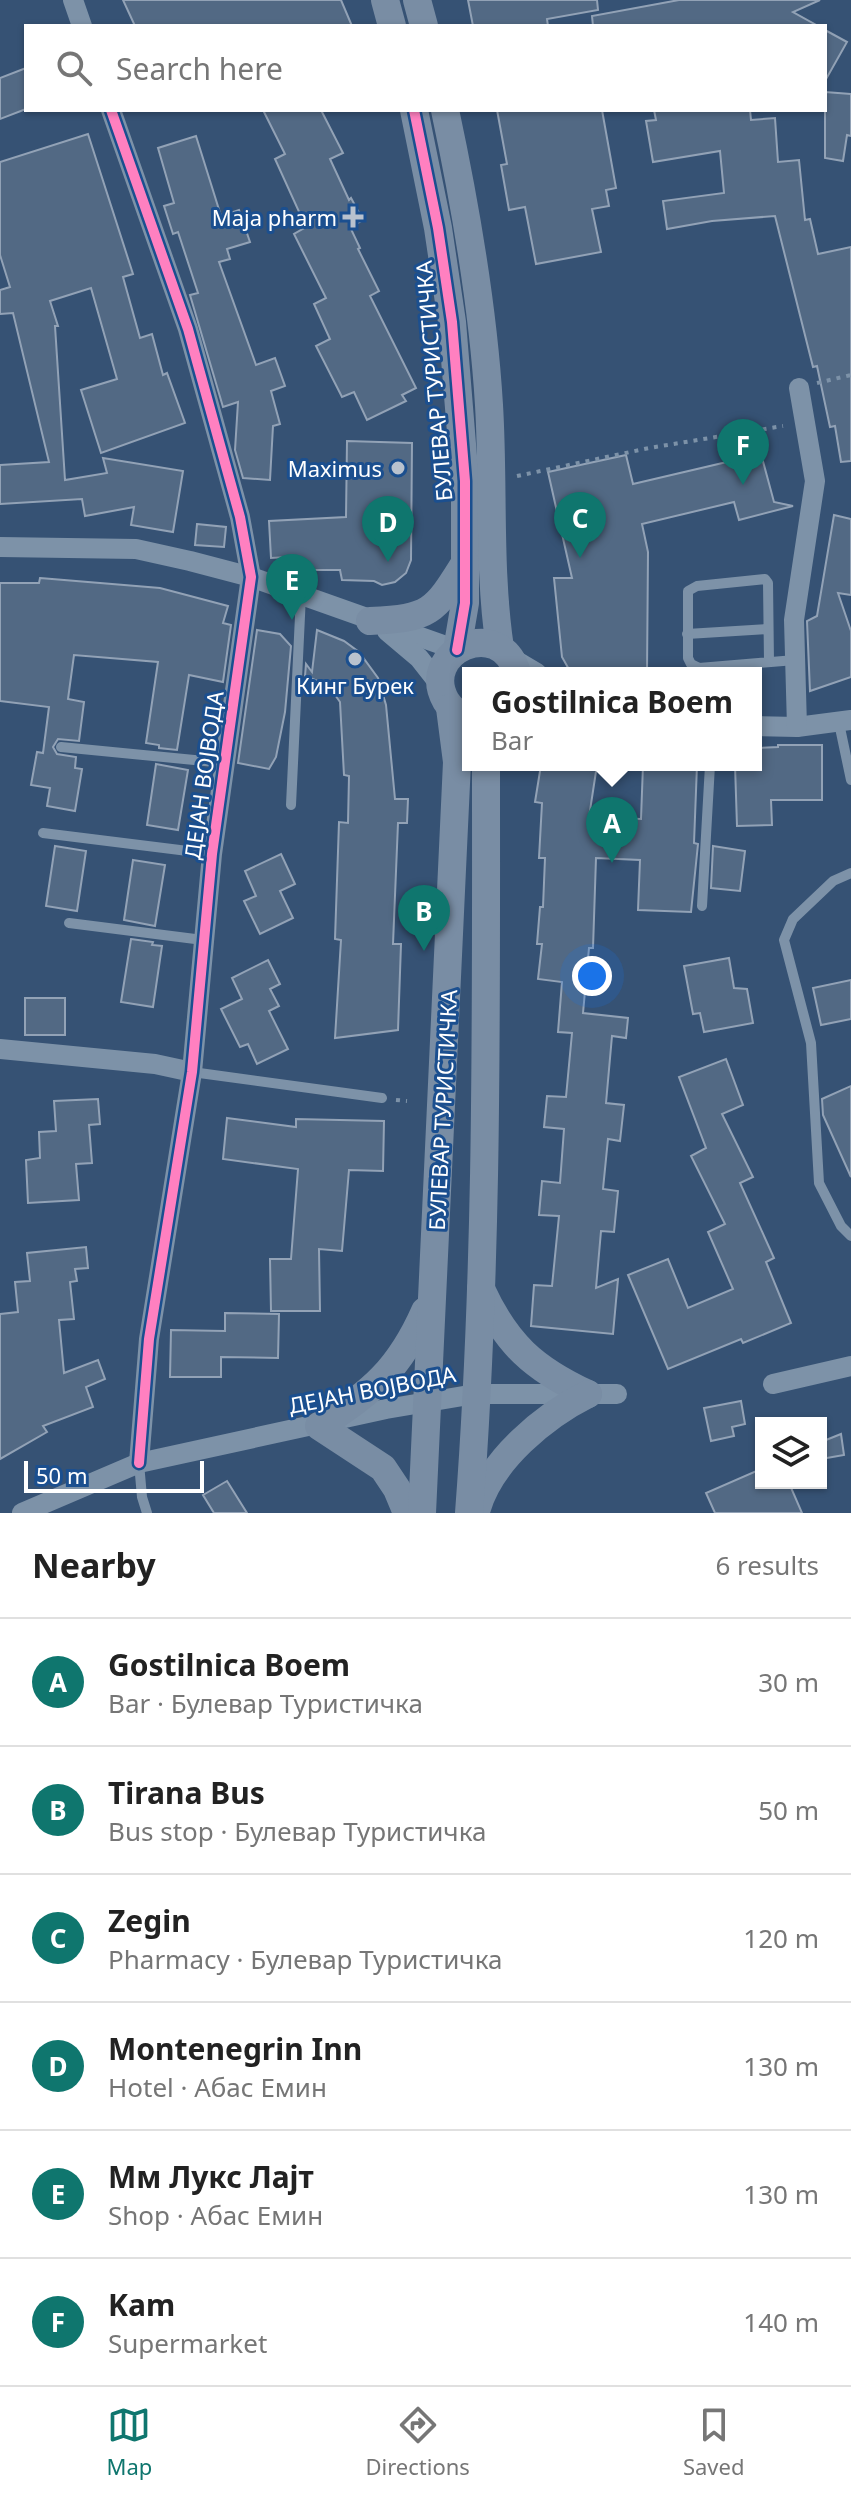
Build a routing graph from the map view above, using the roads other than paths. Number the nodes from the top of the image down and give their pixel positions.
1 (73, 0) edge
2 (385, 0) edge
3 (417, 0) edge
4 (81, 24) edge
5 (391, 24) edge
6 (423, 24) edge
7 (112, 112) edge
8 (414, 112) edge
9 (445, 112) edge
10 (799, 388) road end
11 (0, 547) edge
12 (465, 562) junction
13 (251, 577) junction
14 (301, 595) junction
15 (370, 621) junction
16 (768, 629) junction
17 (687, 634) junction
18 (457, 650) junction
19 (509, 660) edge
20 (795, 660) junction
21 (769, 662) junction
22 (697, 667) edge
23 (711, 667) edge
24 (453, 704) edge
25 (845, 722) edge
26 (762, 726) edge
27 (797, 727) junction
28 (61, 747) dead end
29 (225, 763) junction
30 (486, 771) edge
31 (710, 771) edge
32 (851, 780) edge
33 (291, 805) dead end
34 (43, 833) dead end
35 (212, 854) junction
36 (851, 873) edge
37 (702, 906) dead end
38 (69, 923) dead end
39 (203, 940) junction
40 (0, 1049) edge
41 (192, 1072) junction
42 (382, 1098) dead end
43 (851, 1236) edge
44 (480, 1288) junction
45 (434, 1292) junction
46 (851, 1366) edge
47 (773, 1384) dead end
48 (475, 1394) junction
49 (588, 1394) junction
50 (617, 1394) dead end
51 (428, 1402) junction
52 (319, 1426) junction
53 (139, 1463) junction
54 (22, 1513) edge
55 (147, 1513) edge
56 (407, 1513) edge
57 (422, 1513) edge
58 (469, 1513) edge
59 (476, 1513) edge

1 - 4 street
2 - 5 main road
3 - 6 main road
7 - 13 street, ДЕЈАН ВОЈВОДА
8 - 12 main road, БУЛЕВАР ТУРИСТИЧКА
9 - 19 main road
10 - 20 street
11 - 13 street
12 - 15 main road
12 - 18 main road, БУЛЕВАР ТУРИСТИЧКА
13 - 14 street
13 - 29 street, ДЕЈАН ВОЈВОДА
14 - 15 street
14 - 33 lane
15 - 18 street
15 - 24 street
16 - 17 lane
16 - 17 lane
16 - 21 lane
17 - 22 lane
18 - 19 main road
18 - 24 main road, БУЛЕВАР ТУРИСТИЧКА
20 - 21 lane
20 - 27 street
21 - 23 lane
24 - 45 main road, БУЛЕВАР ТУРИСТИЧКА
25 - 27 street
25 - 32 lane
26 - 27 street
28 - 29 lane
29 - 35 street, ДЕЈАН ВОЈВОДА
30 - 44 main road, БУЛЕВАР ТУРИСТИЧКА
31 - 37 lane
34 - 35 lane
35 - 39 street, ДЕЈАН ВОЈВОДА
36 - 43 lane
38 - 39 lane
39 - 41 street, ДЕЈАН ВОЈВОДА
40 - 41 street
41 - 42 lane
41 - 53 street, ДЕЈАН ВОЈВОДА
44 - 48 main road, БУЛЕВАР ТУРИСТИЧКА
44 - 49 main road
45 - 51 main road, БУЛЕВАР ТУРИСТИЧКА
45 - 52 main road
46 - 47 street
48 - 49 street, ДЕЈАН ВОЈВОДА
48 - 51 street, ДЕЈАН ВОЈВОДА
48 - 58 main road, БУЛЕВАР ТУРИСТИЧКА
49 - 50 street, ДЕЈАН ВОЈВОДА
49 - 59 main road
51 - 52 street, ДЕЈАН ВОЈВОДА
51 - 57 main road, БУЛЕВАР ТУРИСТИЧКА
52 - 53 street, ДЕЈАН ВОЈВОДА
52 - 56 main road
53 - 54 street, ДЕЈАН ВОЈВОДА
53 - 55 lane, ДЕЈАН ВОЈВОДА

